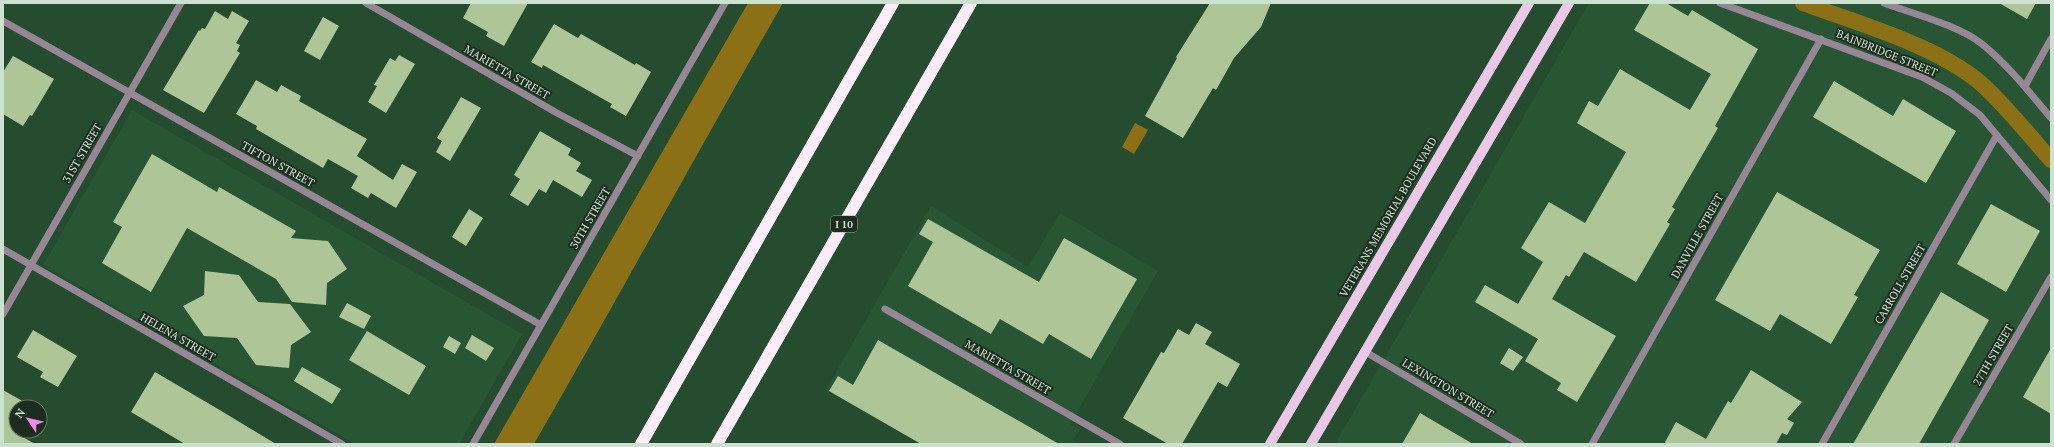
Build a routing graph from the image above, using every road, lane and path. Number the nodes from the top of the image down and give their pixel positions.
1 (180, 3) edge
2 (366, 3) edge
3 (725, 3) edge
4 (893, 3) edge
5 (971, 3) edge
6 (1529, 3) edge
7 (1568, 3) edge
8 (1720, 3) edge
9 (1884, 3) edge
10 (3, 22) edge
11 (1821, 38) junction
12 (2051, 39) edge
13 (2025, 86) junction
14 (129, 93) junction
15 (2051, 118) edge
16 (1997, 135) junction
17 (638, 156) junction
18 (2051, 200) edge
19 (3, 249) edge
20 (31, 265) junction
21 (2051, 276) edge
22 (885, 309) dead end
23 (3, 314) edge
24 (541, 325) junction
25 (1364, 351) junction
26 (342, 444) edge
27 (473, 444) edge
28 (641, 444) edge
29 (717, 444) edge
30 (1120, 444) edge
31 (1270, 444) edge
32 (1311, 444) edge
33 (1521, 444) edge
34 (1592, 444) edge
35 (1822, 444) edge
36 (1954, 444) edge

1 - 14 street, 31ST STREET
2 - 17 street, MARIETTA STREET
3 - 17 street, 30TH STREET
4 - 28 highway
5 - 29 highway, I 10
6 - 31 main road, VETERANS MEMORIAL BOULEVARD
7 - 25 main road
8 - 11 street, BAINBRIDGE STREET
9 - 13 street
10 - 14 street, TIFTON STREET
11 - 16 street, BAINBRIDGE STREET
11 - 34 street, DANVILLE STREET
12 - 13 street
13 - 15 street
14 - 20 street, 31ST STREET
14 - 24 street, TIFTON STREET
16 - 18 street, BAINBRIDGE STREET
16 - 35 street, CARROLL STREET
17 - 24 street, 30TH STREET
19 - 20 street, HELENA STREET
20 - 23 street, 31ST STREET
20 - 26 street, HELENA STREET
21 - 36 street, 27TH STREET
22 - 30 street, MARIETTA STREET
24 - 27 street, 30TH STREET
25 - 32 main road
25 - 33 street, LEXINGTON STREET

